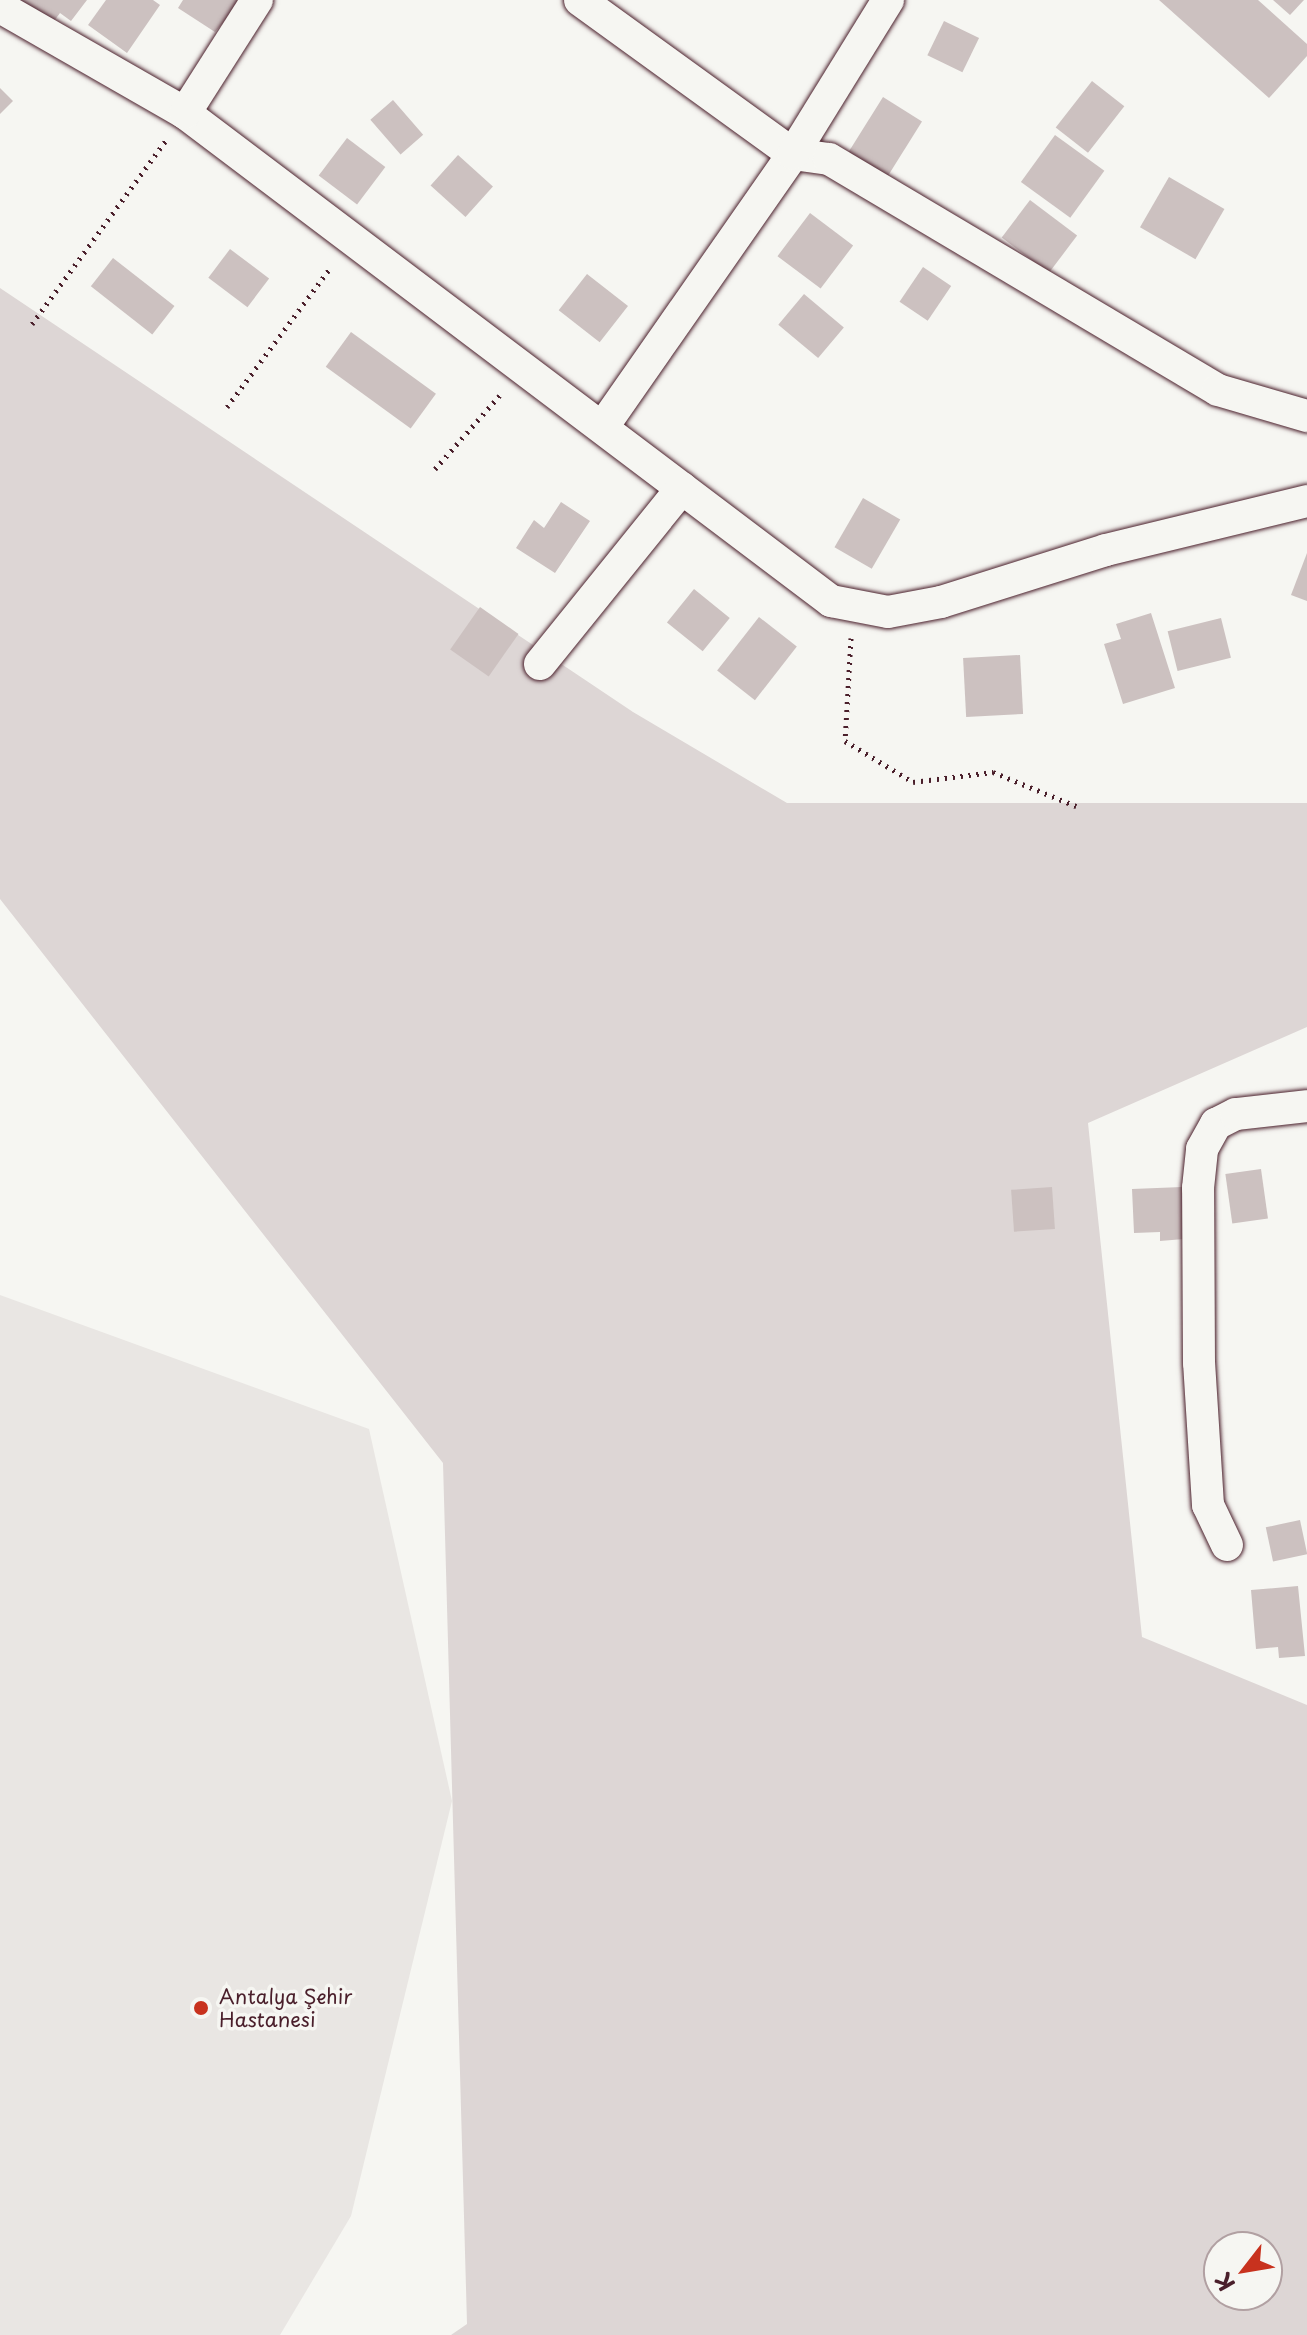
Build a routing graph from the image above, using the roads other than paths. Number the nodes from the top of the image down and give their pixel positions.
1 (257, 0) edge
2 (580, 0) edge
3 (888, 0) edge
4 (0, 7) edge
5 (185, 113) junction
6 (793, 154) junction
7 (1305, 410) edge
8 (604, 425) junction
9 (682, 488) junction
10 (1307, 501) edge
11 (540, 664) dead end
12 (1307, 1106) edge
13 (1227, 1545) dead end

1 - 5 street
2 - 6 street
3 - 6 street
4 - 5 street
5 - 8 street
6 - 7 street
6 - 8 street
8 - 9 street
9 - 10 street
9 - 11 street
12 - 13 street

